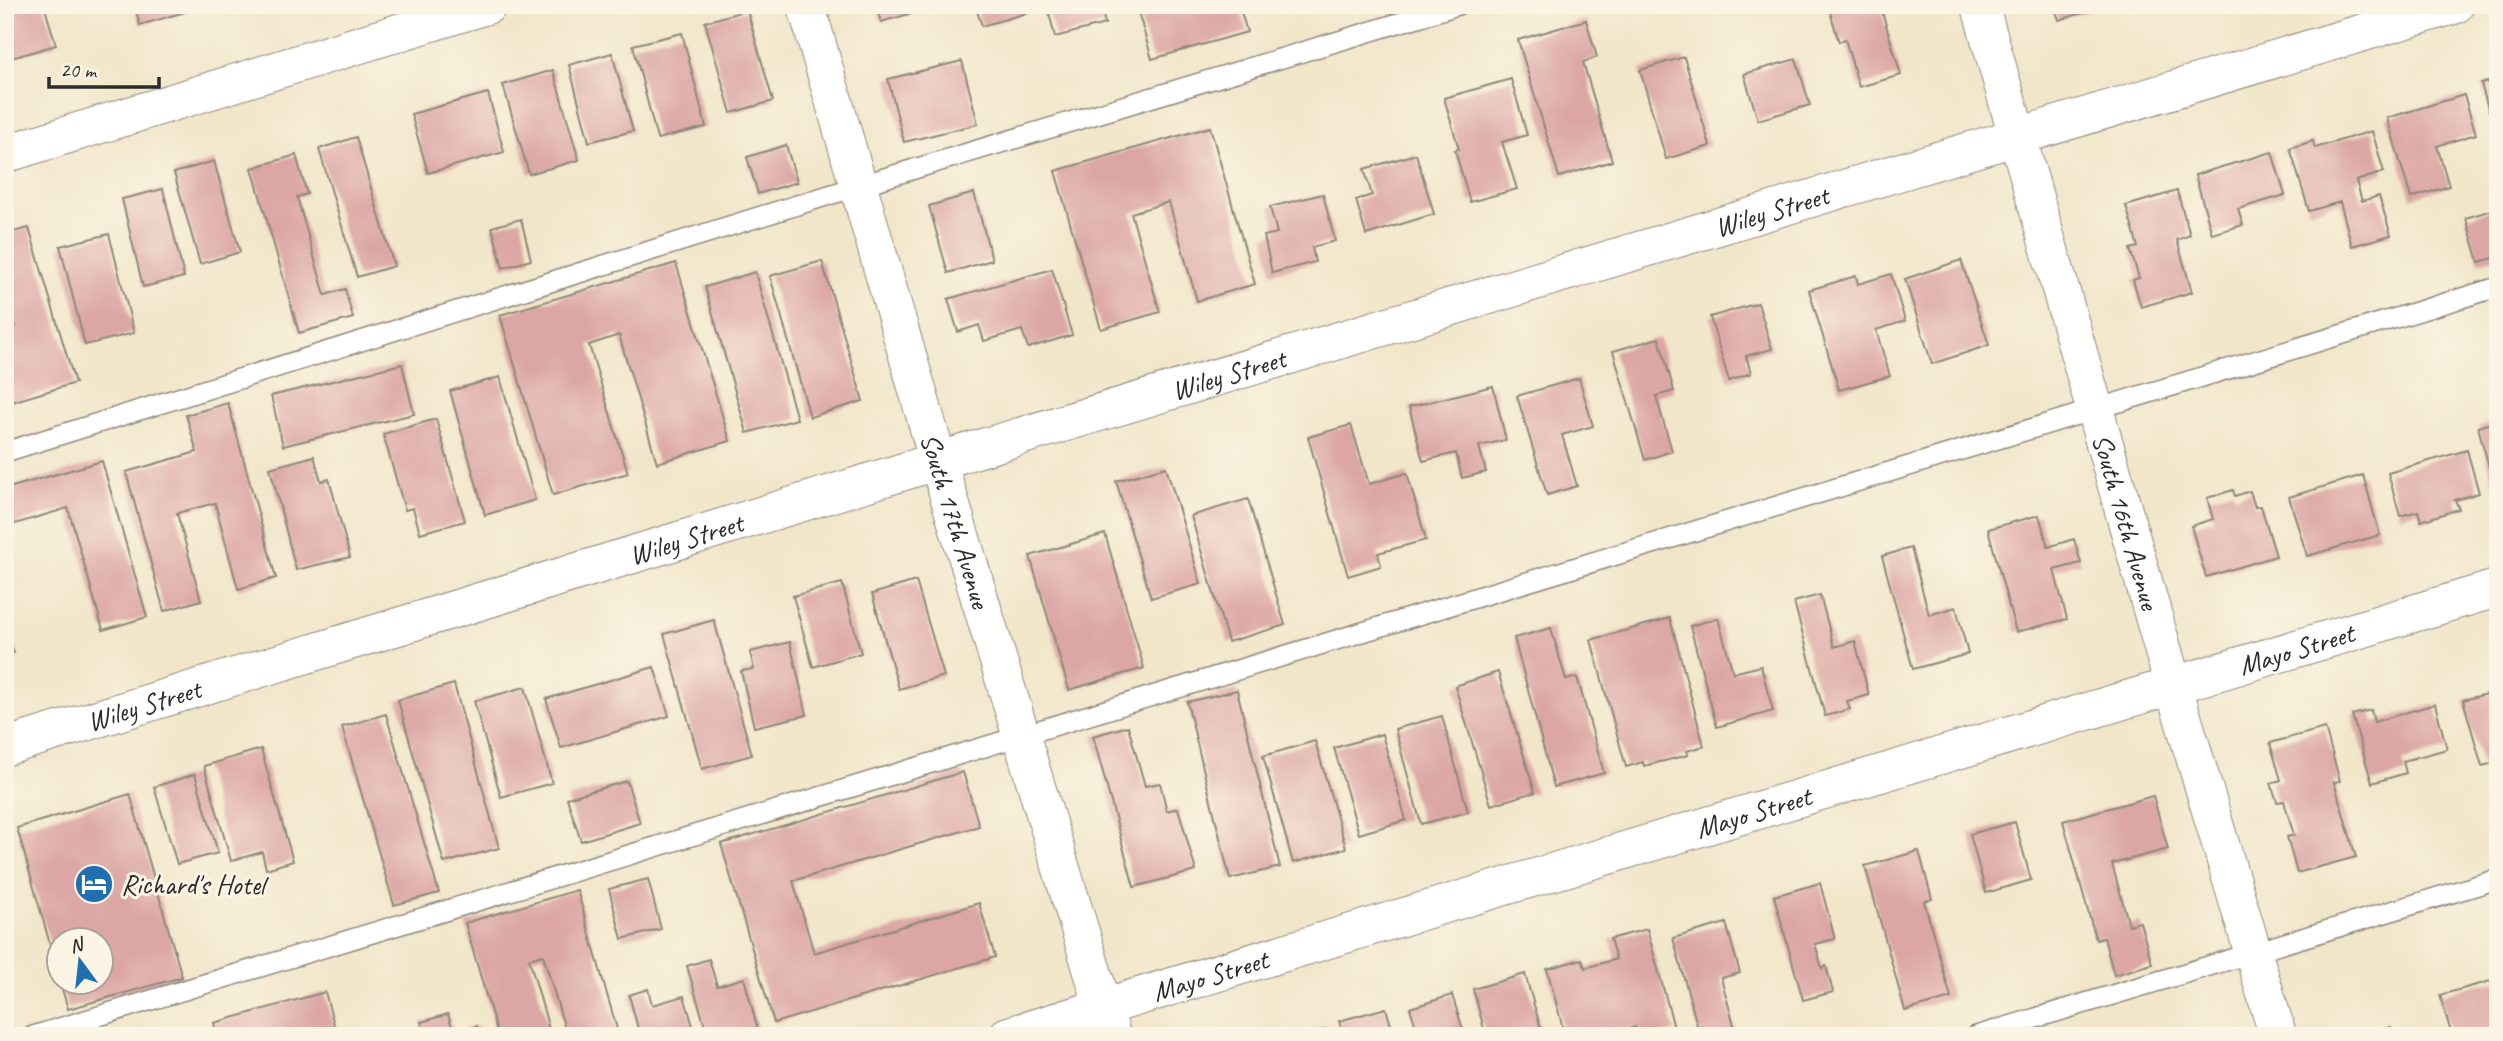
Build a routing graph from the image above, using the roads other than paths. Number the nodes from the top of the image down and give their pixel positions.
1 (488, 5) edge
2 (806, 5) edge
3 (1458, 5) edge
4 (1980, 5) edge
5 (2455, 5) edge
6 (2017, 138) junction
7 (5, 154) edge
8 (858, 186) junction
9 (2498, 287) edge
10 (2095, 410) junction
11 (5, 452) edge
12 (938, 461) junction
13 (2498, 588) edge
14 (2173, 685) junction
15 (1021, 737) junction
16 (5, 747) edge
17 (2498, 879) edge
18 (2253, 952) junction
19 (1108, 1021) edge
20 (33, 1036) edge
21 (1007, 1036) edge
22 (1976, 1036) edge
23 (2278, 1036) edge

1 - 7 street
2 - 8 street, South 17th Avenue
3 - 8 lane
4 - 6 street, South 16th Avenue
5 - 6 street, Wiley Street
6 - 10 street, South 16th Avenue
6 - 12 street, Wiley Street
8 - 11 lane
8 - 12 street, South 17th Avenue
9 - 10 lane
10 - 14 street, South 16th Avenue
10 - 15 lane
12 - 15 street, South 17th Avenue
12 - 16 street, Wiley Street
13 - 14 street, Mayo Street
14 - 18 street, South 16th Avenue
14 - 19 street, Mayo Street
15 - 19 street, South 17th Avenue
15 - 20 lane
17 - 18 lane
18 - 22 lane
18 - 23 street, South 16th Avenue
19 - 21 street, Mayo Street

